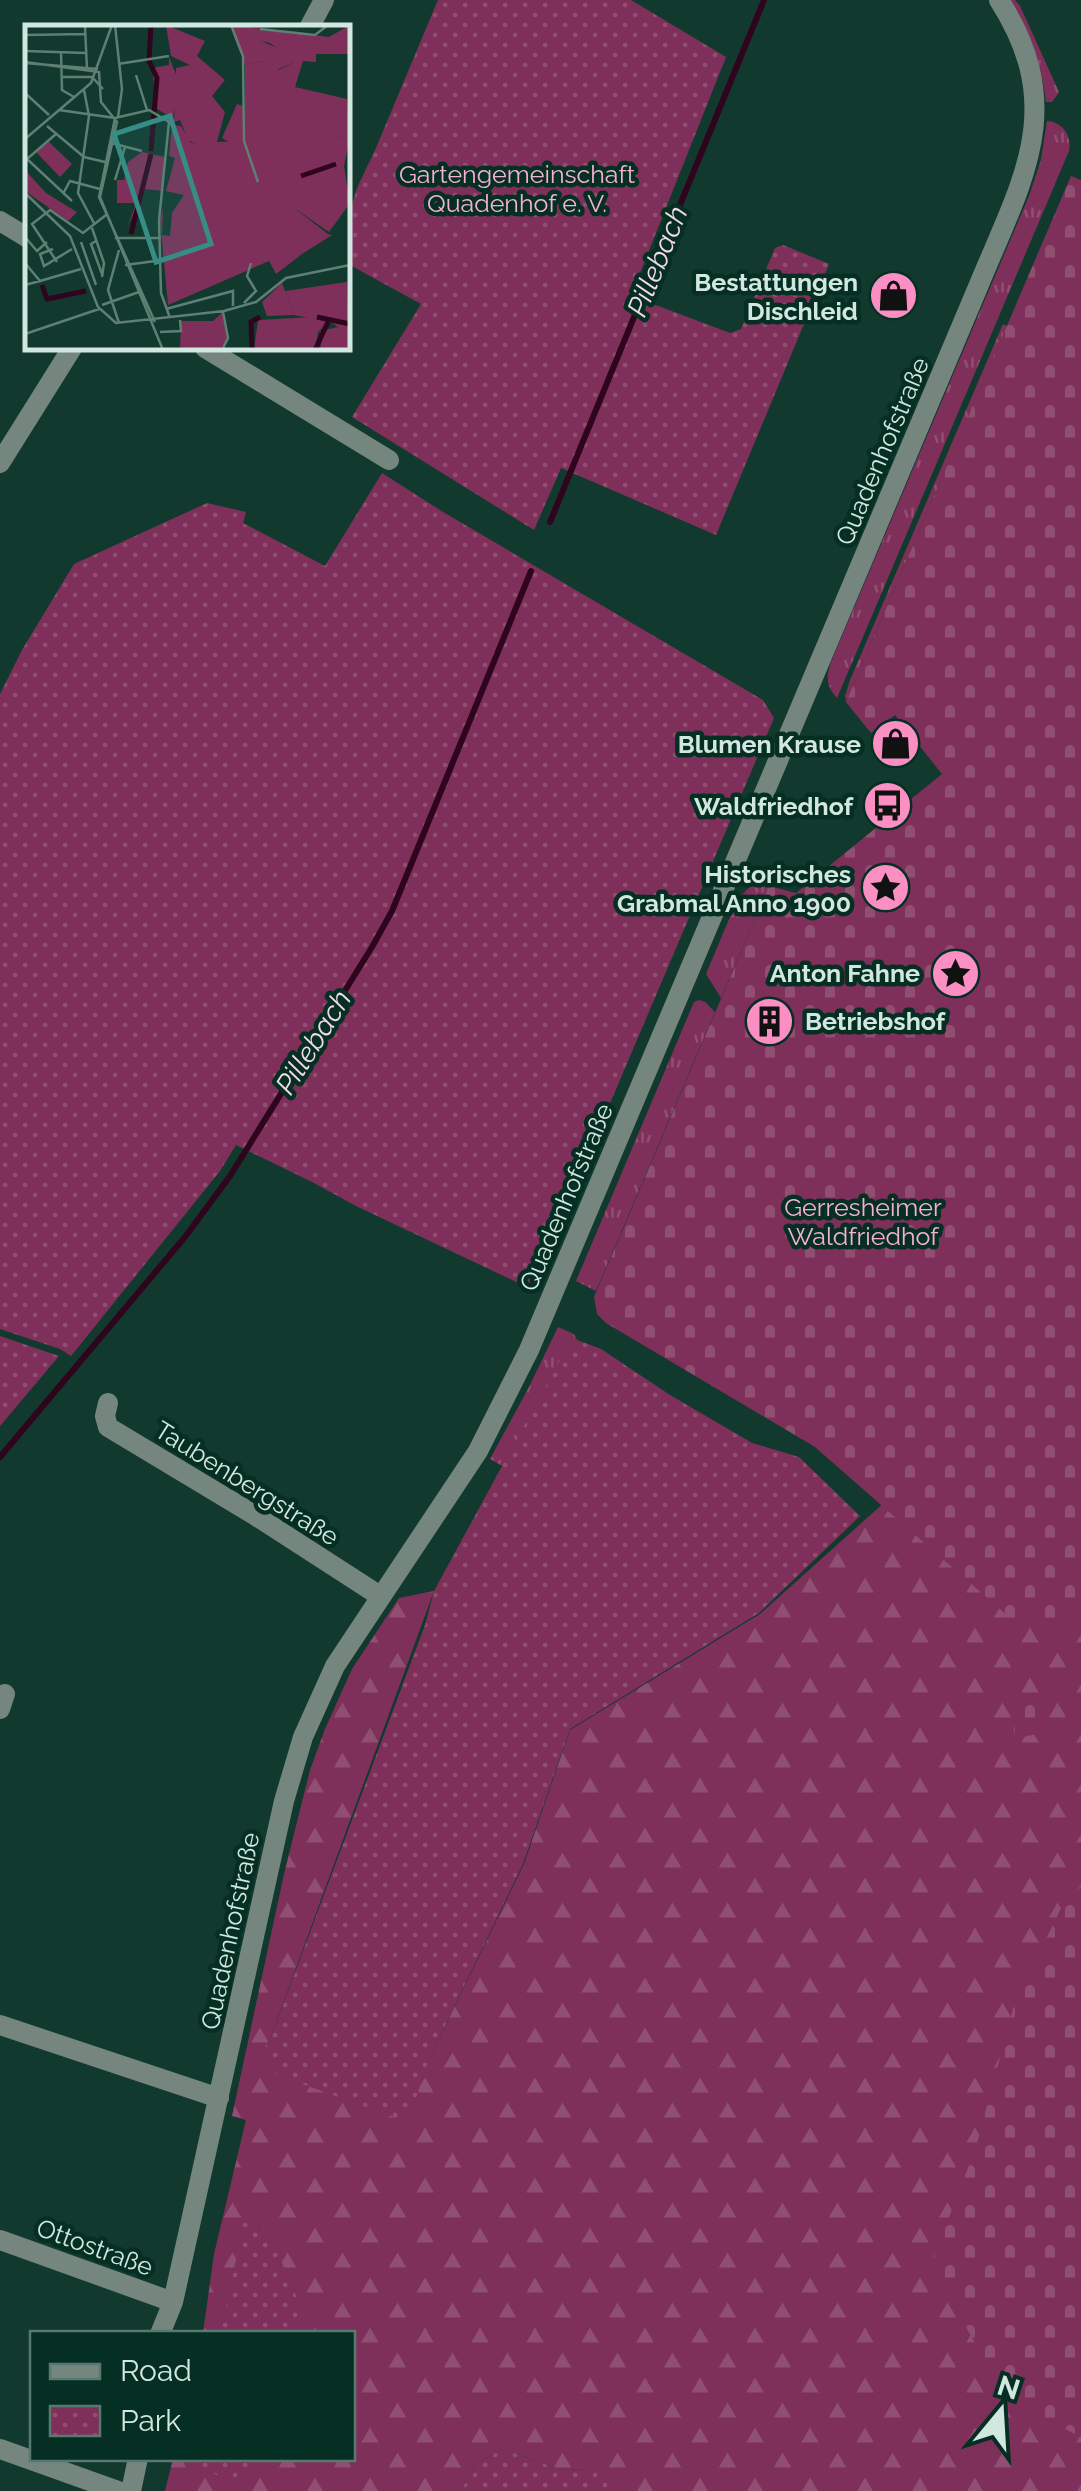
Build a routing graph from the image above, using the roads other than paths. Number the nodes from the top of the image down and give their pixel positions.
1 (324, 0) edge
2 (999, 0) edge
3 (311, 25) edge
4 (0, 221) edge
5 (25, 236) edge
6 (71, 350) edge
7 (208, 350) edge
8 (389, 460) dead end
9 (0, 463) edge
10 (108, 1403) dead end
11 (380, 1596) junction
12 (0, 2025) edge
13 (219, 2098) junction
14 (0, 2240) edge
15 (173, 2302) junction
16 (161, 2331) edge
17 (174, 2331) edge
18 (0, 2448) edge
19 (30, 2459) edge
20 (36, 2461) edge
21 (137, 2461) edge
22 (118, 2491) edge
23 (131, 2491) edge

1 - 3 street
2 - 11 street, Quadenhofstraße
4 - 5 street
6 - 9 street
7 - 8 street
10 - 11 street, Taubenbergstraße
11 - 13 street, Quadenhofstraße
12 - 13 street
13 - 15 street, Quadenhofstraße
14 - 15 street, Ottostraße
15 - 16 street, Quadenhofstraße
15 - 17 street, Quadenhofstraße
18 - 19 street
20 - 22 street
21 - 23 street

